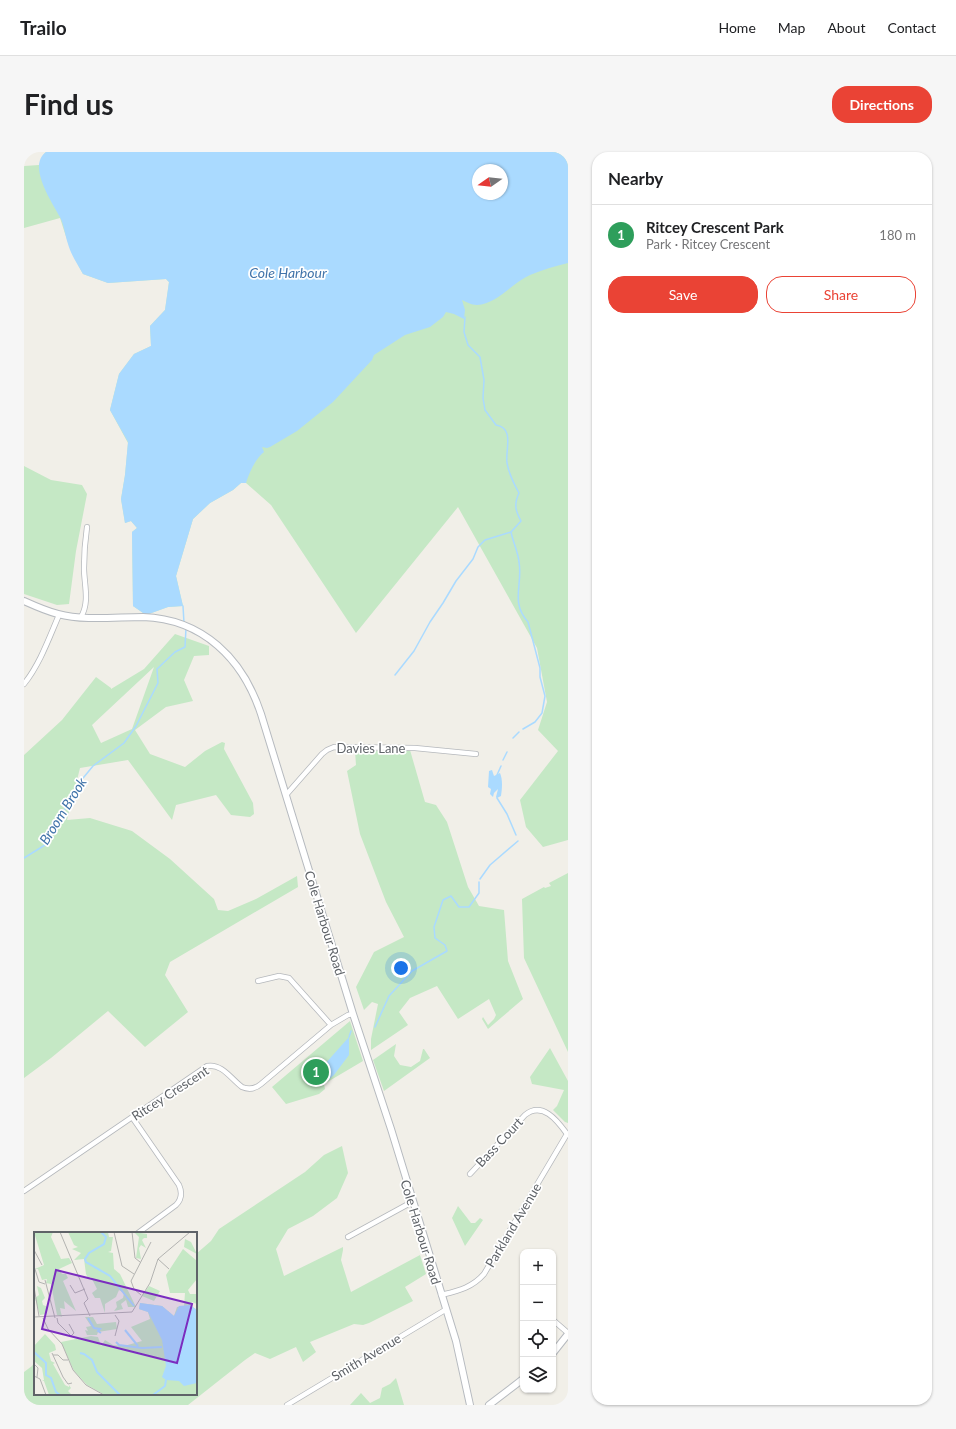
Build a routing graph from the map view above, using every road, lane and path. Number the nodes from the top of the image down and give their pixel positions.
1 (87, 527) dead end
2 (24, 601) edge
3 (59, 614) junction
4 (81, 617) junction
5 (24, 684) edge
6 (476, 754) dead end
7 (286, 795) junction
8 (258, 981) dead end
9 (353, 1014) junction
10 (331, 1025) junction
11 (132, 1117) junction
12 (567, 1134) joint
13 (470, 1174) dead end
14 (24, 1191) edge
15 (412, 1202) junction
16 (139, 1232) edge
17 (348, 1237) dead end
18 (441, 1295) junction
19 (445, 1310) junction
20 (554, 1321) edge
21 (568, 1334) edge
22 (556, 1348) edge
23 (520, 1381) edge
24 (287, 1405) edge
25 (470, 1405) edge
26 (490, 1405) edge

1 - 4 street
2 - 3 main road, Cole Harbour Road
3 - 4 main road, Cole Harbour Road
3 - 5 street
4 - 7 main road, Cole Harbour Road
6 - 7 street, Davies Lane
7 - 9 main road, Cole Harbour Road
8 - 10 street
9 - 10 street, Ritcey Crescent
9 - 15 main road, Cole Harbour Road
10 - 11 street, Ritcey Crescent
11 - 14 street, Ritcey Crescent
11 - 16 street
12 - 13 street, Bass Court
12 - 18 street, Parkland Avenue
15 - 17 street
15 - 18 main road, Cole Harbour Road
18 - 19 main road, Cole Harbour Road
19 - 24 street, Smith Avenue
19 - 25 main road, Cole Harbour Road
20 - 21 street
21 - 22 main road
23 - 26 main road

